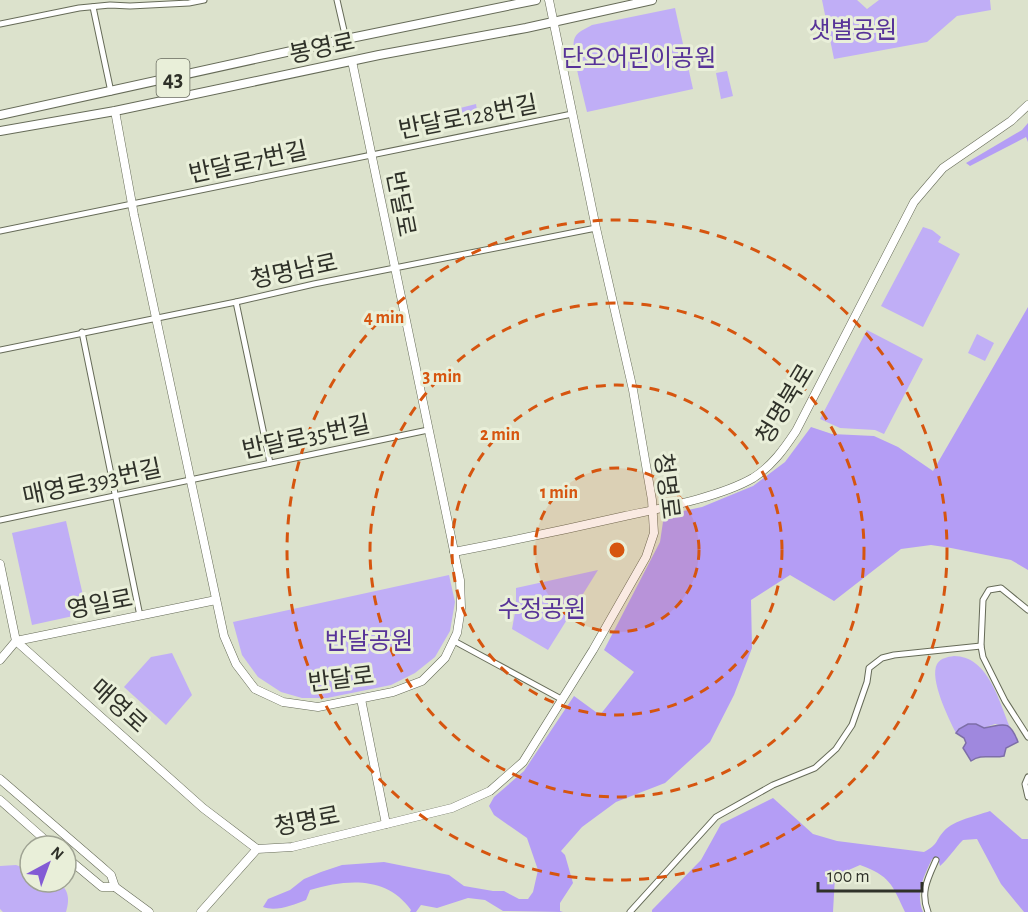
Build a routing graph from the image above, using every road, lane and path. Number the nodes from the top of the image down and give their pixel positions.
1 (204, 0) edge
2 (337, 0) edge
3 (536, 0) edge
4 (549, 0) edge
5 (652, 0) edge
6 (93, 8) junction
7 (553, 21) junction
8 (0, 24) edge
9 (346, 39) junction
10 (352, 61) junction
11 (111, 92) junction
12 (1028, 105) edge
13 (116, 111) junction
14 (572, 114) junction
15 (0, 115) edge
16 (0, 131) edge
17 (371, 154) junction
18 (132, 204) junction
19 (596, 228) junction
20 (0, 231) edge
21 (394, 268) junction
22 (236, 302) junction
23 (156, 317) junction
24 (82, 332) junction
25 (0, 350) edge
26 (428, 430) junction
27 (270, 463) junction
28 (191, 479) junction
29 (115, 495) junction
30 (654, 510) junction
31 (0, 520) edge
32 (454, 552) junction
33 (0, 564) edge
34 (216, 600) junction
35 (1028, 610) edge
36 (140, 616) junction
37 (16, 641) junction
38 (454, 641) junction
39 (981, 646) junction
40 (0, 660) edge
41 (361, 699) junction
42 (563, 700) junction
43 (1028, 737) edge
44 (1028, 777) edge
45 (0, 779) edge
46 (1028, 797) edge
47 (0, 800) edge
48 (386, 824) junction
49 (38, 834) edge
50 (257, 849) junction
51 (936, 860) dead end
52 (78, 867) edge
53 (115, 887) junction
54 (149, 912) edge
55 (201, 912) edge
56 (630, 912) edge
57 (928, 912) edge

1 - 6 street
2 - 9 street
3 - 9 main road, 봉영로 / 43
4 - 7 street, 청명로
5 - 7 main road, 봉영로 / 43
6 - 8 street
6 - 11 street
7 - 10 main road, 봉영로 / 43
7 - 14 street, 청명로
9 - 11 main road, 봉영로 / 43
10 - 13 main road, 봉영로 / 43
10 - 17 street, 반달로
11 - 15 main road, 봉영로 / 43
12 - 30 street, 청명북로
13 - 16 main road, 봉영로 / 43
13 - 18 street, 반달로
14 - 17 street, 반달로128번길
14 - 19 street, 청명로
17 - 18 street, 반달로7번길
17 - 21 street, 반달로
18 - 20 street, 반달로7번길
18 - 23 street, 반달로
19 - 21 street, 청명남로
19 - 30 street, 청명로
21 - 22 street, 청명남로
21 - 26 street, 반달로
22 - 23 street, 청명남로
22 - 27 street
23 - 24 street, 청명남로
23 - 28 street, 반달로
24 - 25 street, 청명남로
24 - 29 street
26 - 27 street, 반달로35번길
26 - 32 street, 반달로
27 - 28 street, 반달로35번길
28 - 29 street, 매영로393번길
28 - 34 street, 반달로
29 - 31 street, 매영로393번길
29 - 36 street
30 - 32 street, 청명북로
30 - 42 street, 청명로
32 - 38 street, 반달로
33 - 37 street
34 - 36 street, 영일로
34 - 41 street, 반달로
35 - 39 street
36 - 37 street, 영일로
37 - 40 street
37 - 50 street, 매영로
38 - 41 street, 반달로
38 - 42 street
39 - 43 street
39 - 56 street
41 - 48 street
42 - 48 street, 청명로
44 - 46 street
45 - 53 street
47 - 49 street
48 - 50 street, 청명로
50 - 55 street, 청명로
51 - 57 street
52 - 53 street
53 - 54 street

